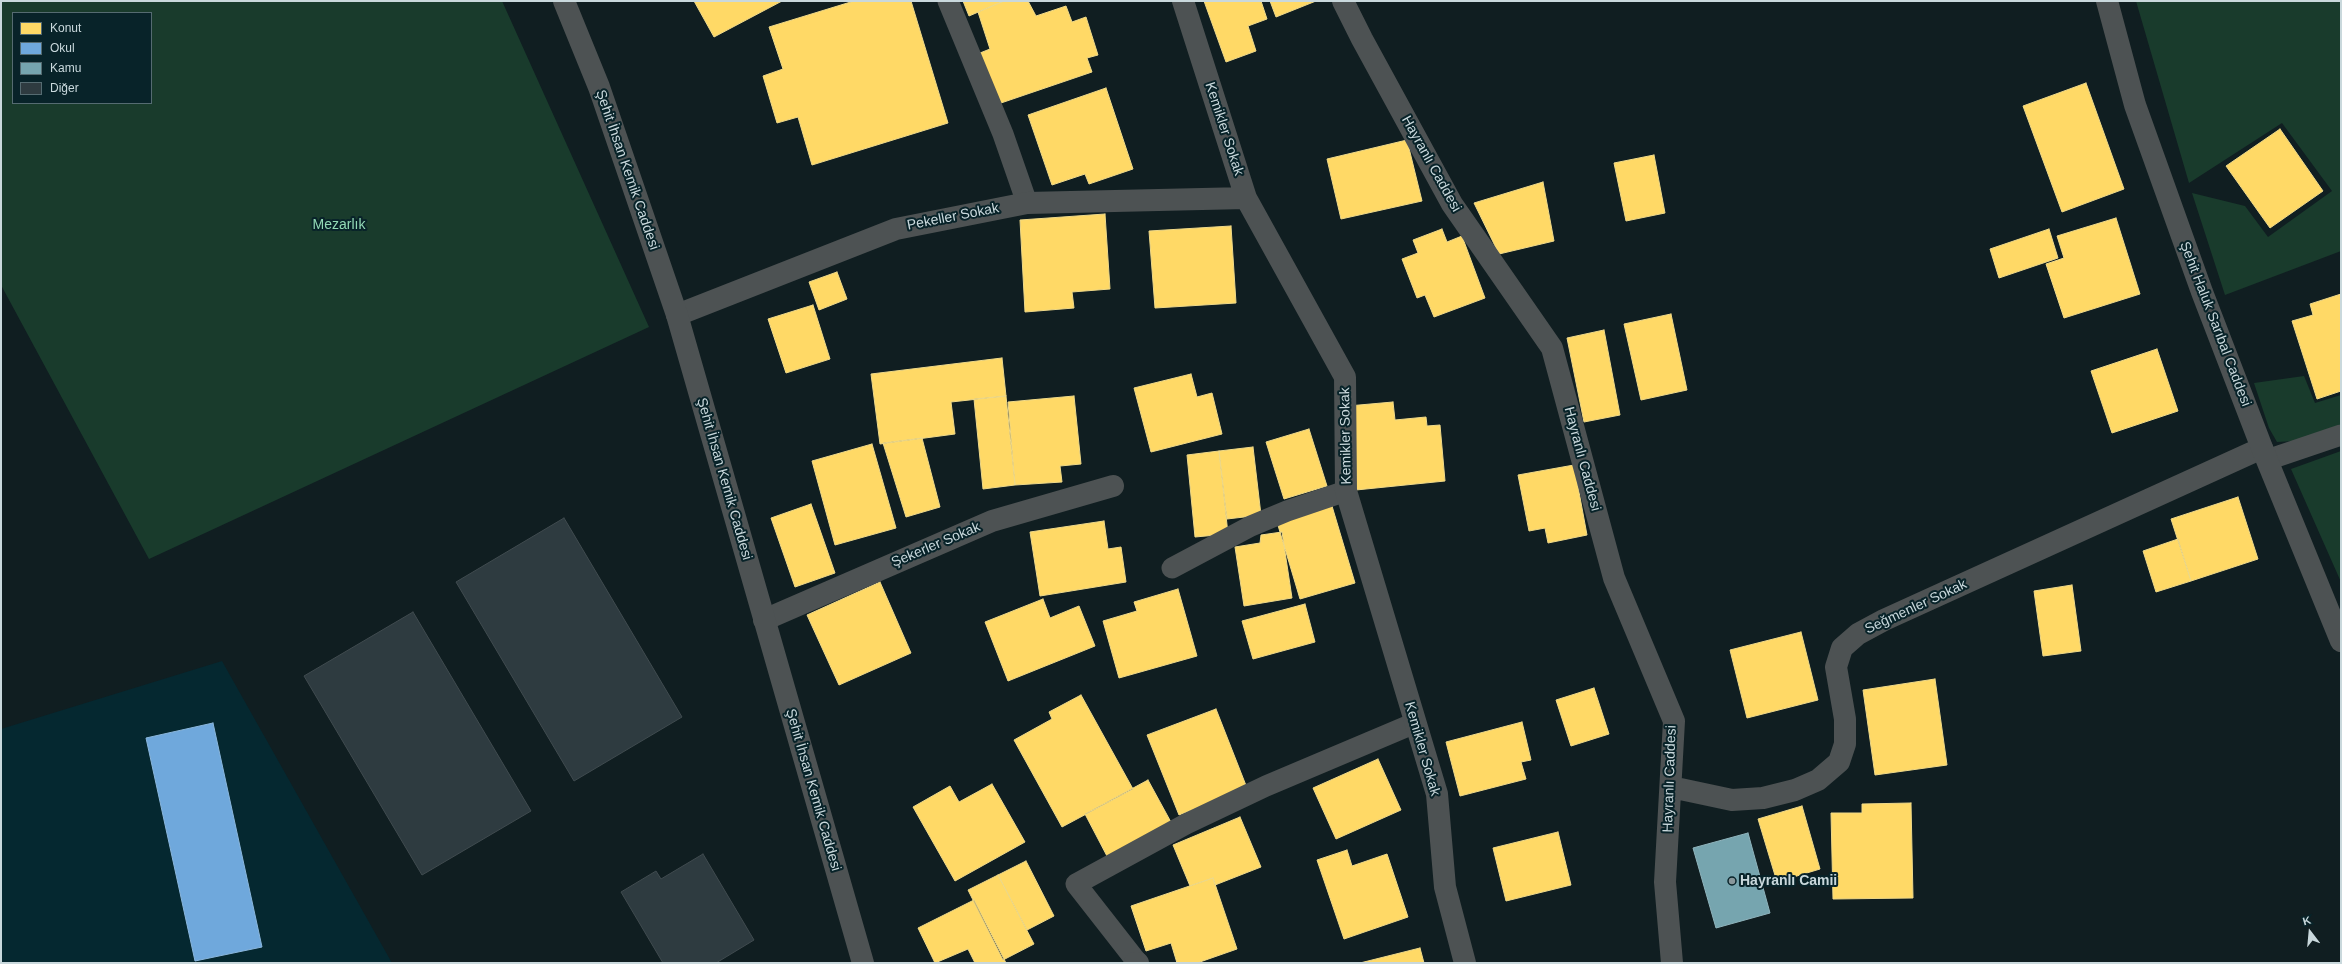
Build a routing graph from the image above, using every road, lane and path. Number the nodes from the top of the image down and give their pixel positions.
1 (564, 1) edge
2 (948, 1) edge
3 (1183, 1) edge
4 (1343, 1) edge
5 (2108, 1) edge
6 (1246, 198) junction
7 (1027, 203) junction
8 (677, 315) junction
9 (2341, 435) edge
10 (2265, 454) junction
11 (1113, 486) dead end
12 (1346, 491) junction
13 (1172, 568) dead end
14 (764, 620) junction
15 (2341, 641) edge
16 (1415, 723) junction
17 (1671, 787) junction
18 (863, 963) edge
19 (1137, 963) edge
20 (1465, 963) edge
21 (1672, 963) edge

1 - 8 street, Şehit İhsan Kemik Caddesi
2 - 7 lane
3 - 6 street, Kemikler Sokak
4 - 17 street, Hayranlı Caddesi
5 - 10 street, Şehit Haluk Sarıbal Caddesi
6 - 7 street, Pekeller Sokak
6 - 12 street, Kemikler Sokak
7 - 8 street, Pekeller Sokak
8 - 14 street, Şehit İhsan Kemik Caddesi
9 - 10 lane
10 - 15 street, Şehit Haluk Sarıbal Caddesi
10 - 17 street, Seğmenler Sokak
11 - 14 street, Şekerler Sokak
12 - 13 lane
12 - 16 street, Kemikler Sokak
14 - 18 street, Şehit İhsan Kemik Caddesi
16 - 19 lane
16 - 20 street, Kemikler Sokak
17 - 21 street, Hayranlı Caddesi

